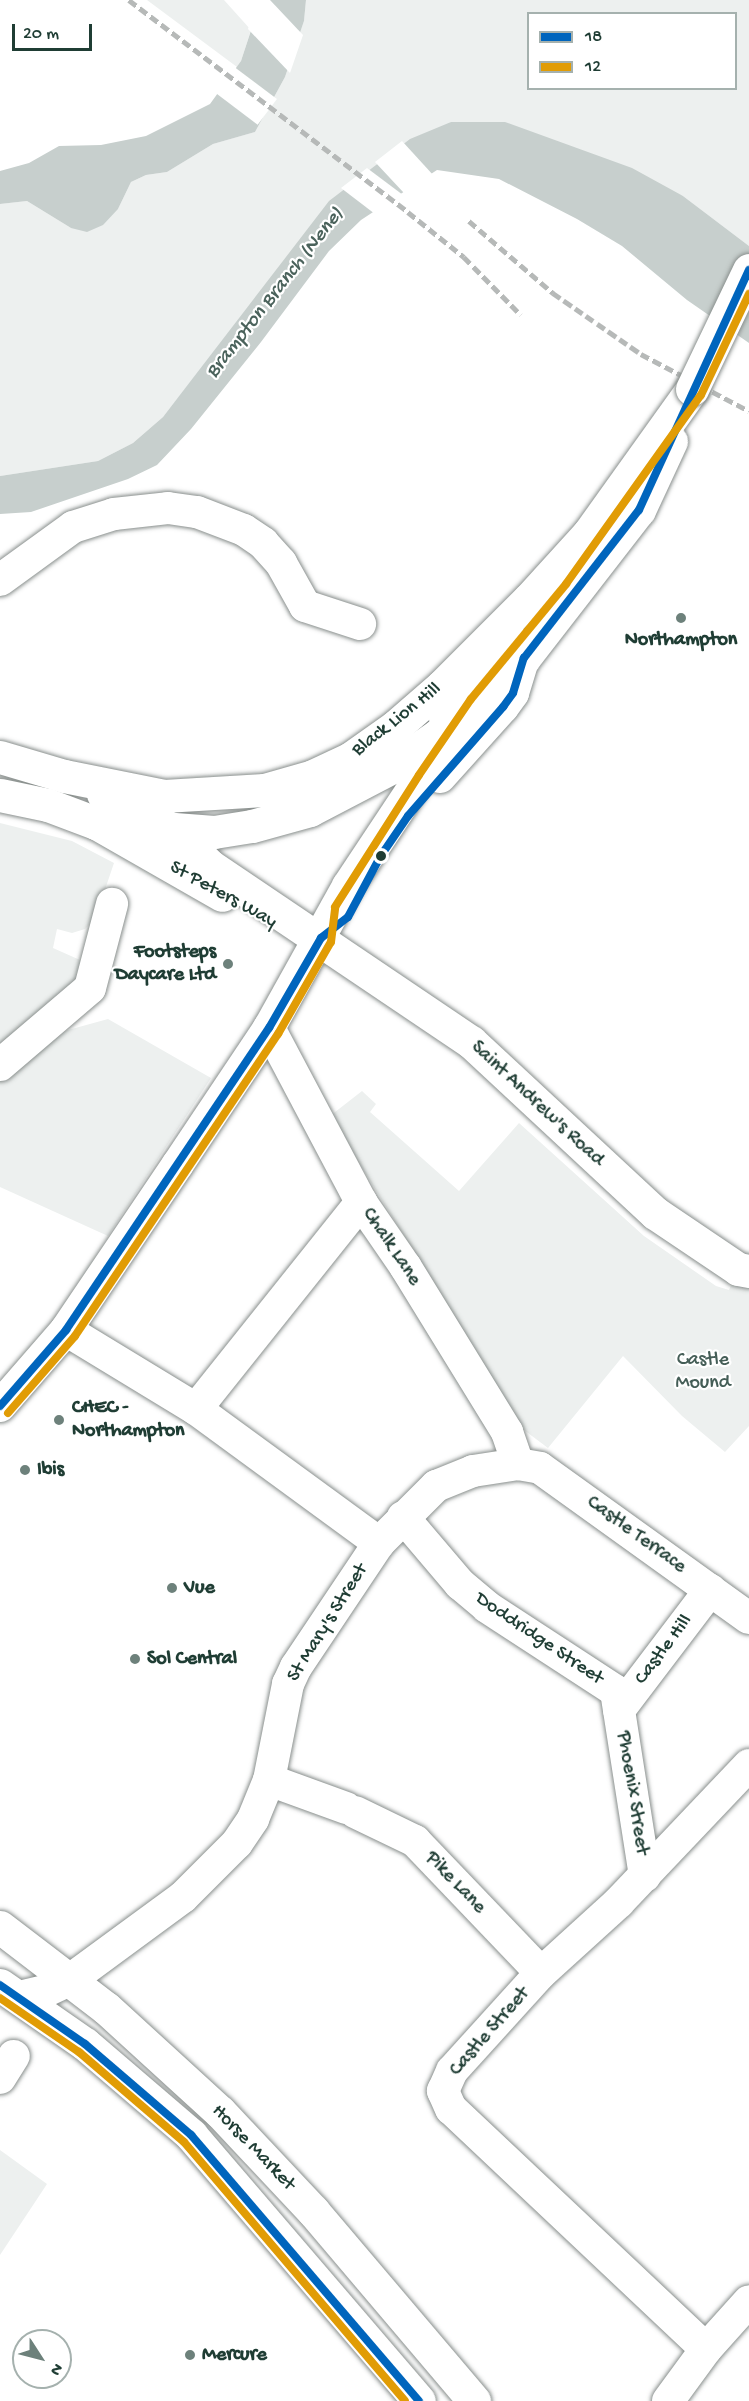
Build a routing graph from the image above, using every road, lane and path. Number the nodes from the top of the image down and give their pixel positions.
1 (749, 270) edge
2 (627, 502) junction
3 (590, 533) junction
4 (0, 580) edge
5 (360, 624) dead end
6 (524, 658) junction
7 (462, 715) junction
8 (428, 742) junction
9 (0, 757) edge
10 (78, 778) junction
11 (0, 795) edge
12 (96, 823) junction
13 (175, 831) junction
14 (112, 904) dead end
15 (321, 938) junction
16 (269, 1028) junction
17 (0, 1065) edge
18 (361, 1202) junction
19 (749, 1271) edge
20 (66, 1330) junction
21 (0, 1406) edge
22 (196, 1410) junction
23 (518, 1464) junction
24 (404, 1517) junction
25 (379, 1543) junction
26 (710, 1590) junction
27 (749, 1617) edge
28 (619, 1710) junction
29 (749, 1765) edge
30 (269, 1780) junction
31 (645, 1876) junction
32 (0, 1927) edge
33 (541, 1973) junction
34 (70, 1980) junction
35 (9, 1991) edge
36 (125, 2079) junction
37 (749, 2301) edge
38 (706, 2349) junction
39 (420, 2401) edge
40 (474, 2401) edge
41 (668, 2401) edge

1 - 2 main road, bridge
2 - 3 main road, Black Lion Hill
2 - 6 main road, Black Lion Hill
3 - 8 street, Black Lion Hill
3 - 10 main road, Black Lion Hill
4 - 5 street
6 - 7 main road, Black Lion Hill
6 - 15 street, Black Lion Hill
7 - 8 main road, Black Lion Hill
7 - 15 street, Black Lion Hill
8 - 13 main road, Black Lion Hill
8 - 15 street, Black Lion Hill
9 - 10 main road, St Peters Way
10 - 13 main road, St Peters Way
11 - 12 main road, St Peters Way
12 - 13 main road, St Peters Way
12 - 15 main road, St Peters Way
13 - 15 main road, St Peters Way
14 - 17 street
15 - 16 street, Black Lion Hill
15 - 19 main road, Saint Andrew's Road
16 - 18 street, Chalk Lane
16 - 20 street, Black Lion Hill
18 - 22 street
18 - 23 street, Chalk Lane
20 - 21 street, Black Lion Hill
20 - 22 street
22 - 25 street
23 - 24 street, St Mary's Street
23 - 26 street, Castle Terrace
24 - 25 street, St Mary's Street
24 - 28 street, Doddridge Street
25 - 30 street, St Mary's Street
26 - 27 street, Castle Terrace
26 - 28 street, Castle Hill
28 - 31 street, Phoenix Street
29 - 31 street, Castle Street
30 - 33 street, Pike Lane
30 - 34 street, St Mary's Street
31 - 33 street, Castle Street
32 - 34 main road, Horse Market
33 - 38 street, Castle Street
34 - 35 street, St Mary's Street
34 - 36 main road
34 - 40 main road, Horse Market
35 - 36 main road, Horse Market
36 - 39 main road, Horse Market
37 - 38 street
38 - 41 street

